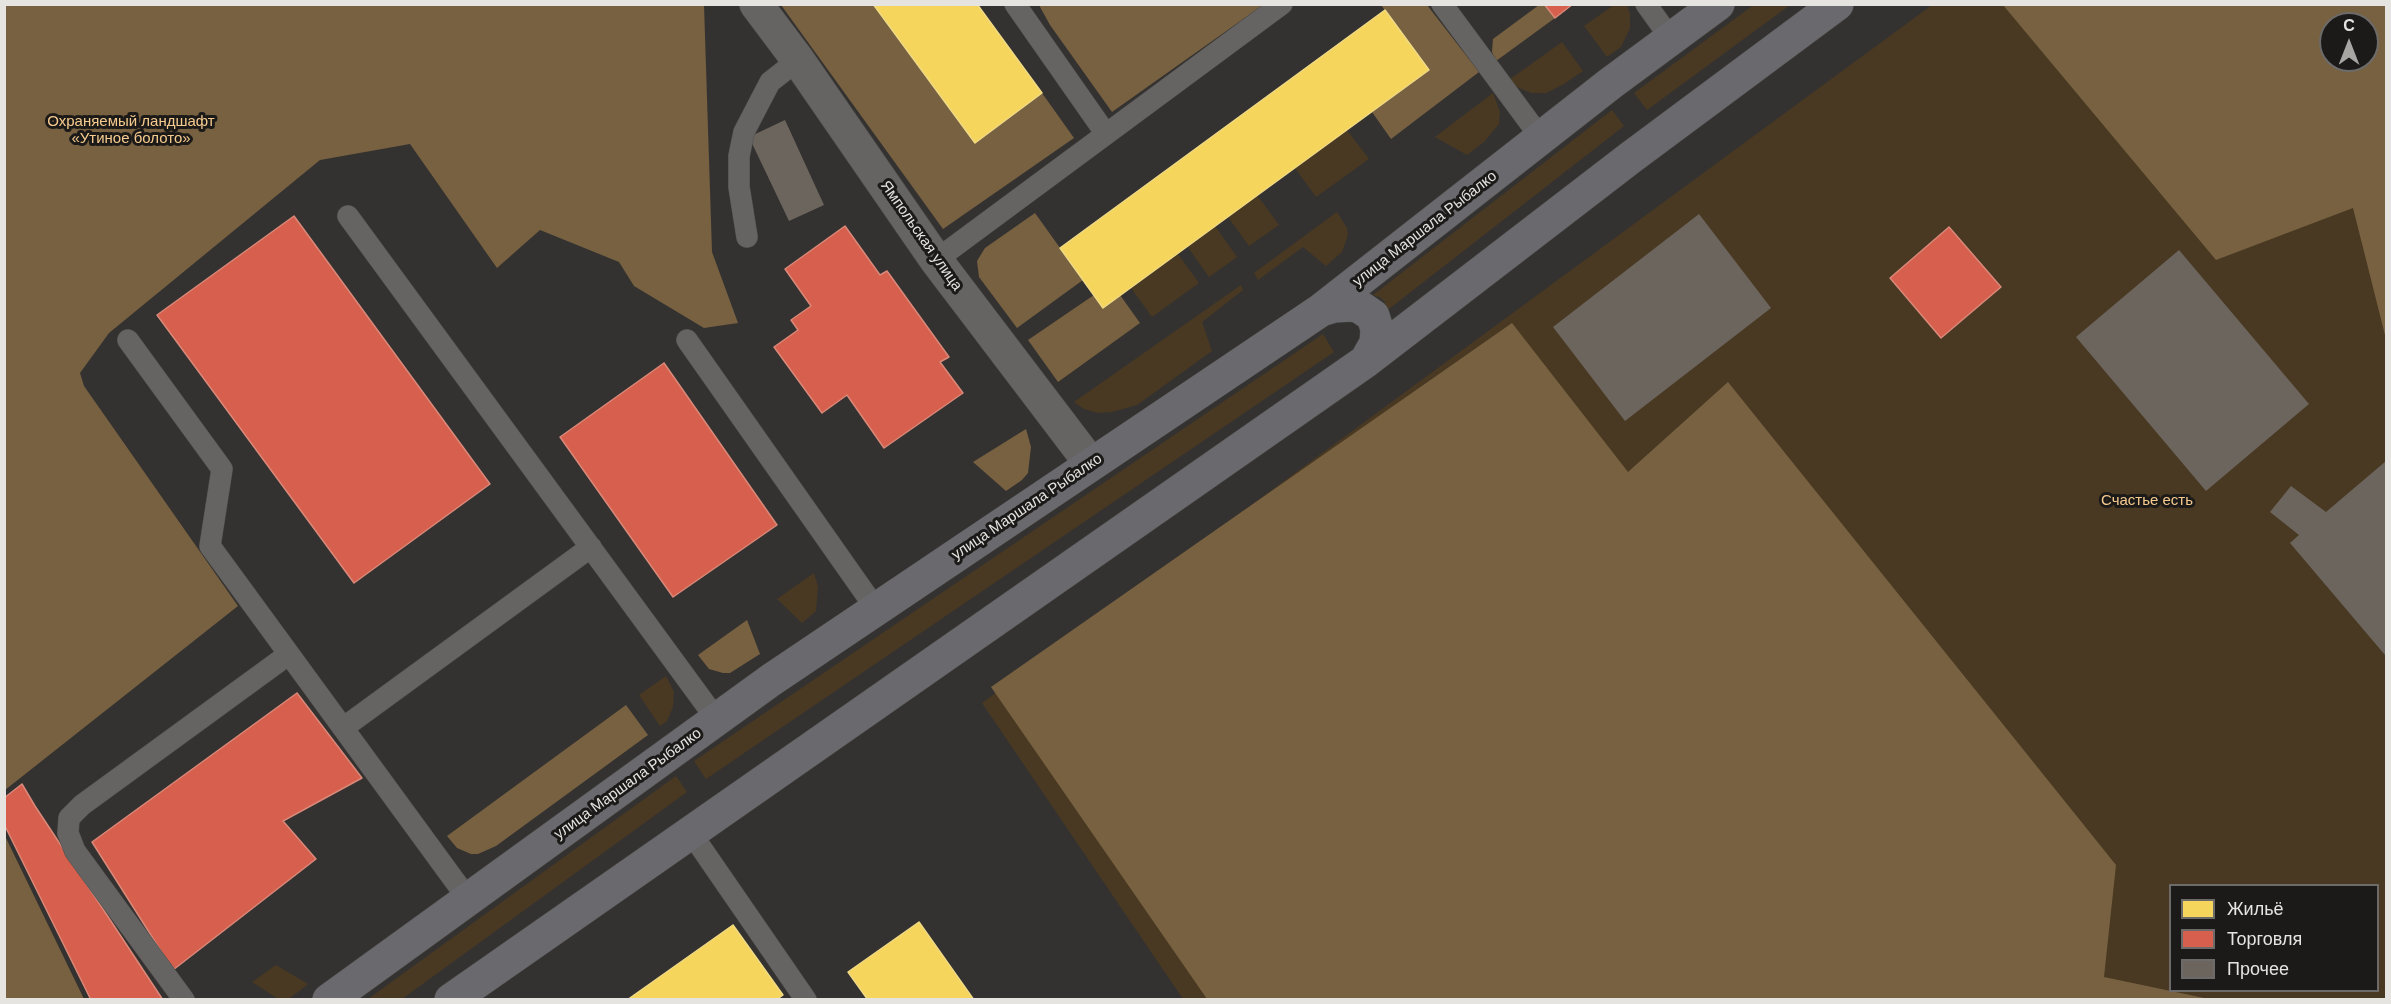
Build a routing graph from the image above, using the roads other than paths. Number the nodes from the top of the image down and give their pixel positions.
1 (756, 4) edge
2 (1015, 4) edge
3 (1282, 4) edge
4 (1442, 4) edge
5 (1646, 4) edge
6 (1718, 4) edge
7 (1837, 4) edge
8 (1671, 39) junction
9 (798, 60) junction
10 (1106, 134) junction
11 (1541, 138) junction
12 (348, 216) dead end
13 (747, 237) dead end
14 (936, 260) junction
15 (1321, 310) junction
16 (128, 340) dead end
17 (687, 340) dead end
18 (1366, 361) junction
19 (1091, 464) junction
20 (591, 547) junction
21 (876, 609) junction
22 (288, 654) junction
23 (717, 720) junction
24 (343, 728) junction
25 (691, 833) junction
26 (468, 899) junction
27 (184, 999) edge
28 (329, 999) edge
29 (451, 999) edge
30 (806, 999) edge

1 - 9 street, Ямпольская улица
2 - 10 lane
3 - 10 lane
4 - 11 lane
5 - 8 lane
6 - 8 main road, улица Маршала Рыбалко
7 - 18 main road
8 - 11 main road, улица Маршала Рыбалко
9 - 13 lane
9 - 14 street, Ямпольская улица
10 - 14 lane
11 - 15 main road, улица Маршала Рыбалко
12 - 20 lane
14 - 19 street, Ямпольская улица
15 - 18 main road
15 - 19 main road, улица Маршала Рыбалко
16 - 22 lane
17 - 21 lane
18 - 25 main road
19 - 21 main road, улица Маршала Рыбалко
20 - 23 lane
20 - 24 lane
21 - 23 main road, улица Маршала Рыбалко
22 - 24 lane
22 - 27 lane
23 - 26 main road, улица Маршала Рыбалко
24 - 26 lane
25 - 29 main road
25 - 30 lane
26 - 28 main road, улица Маршала Рыбалко

